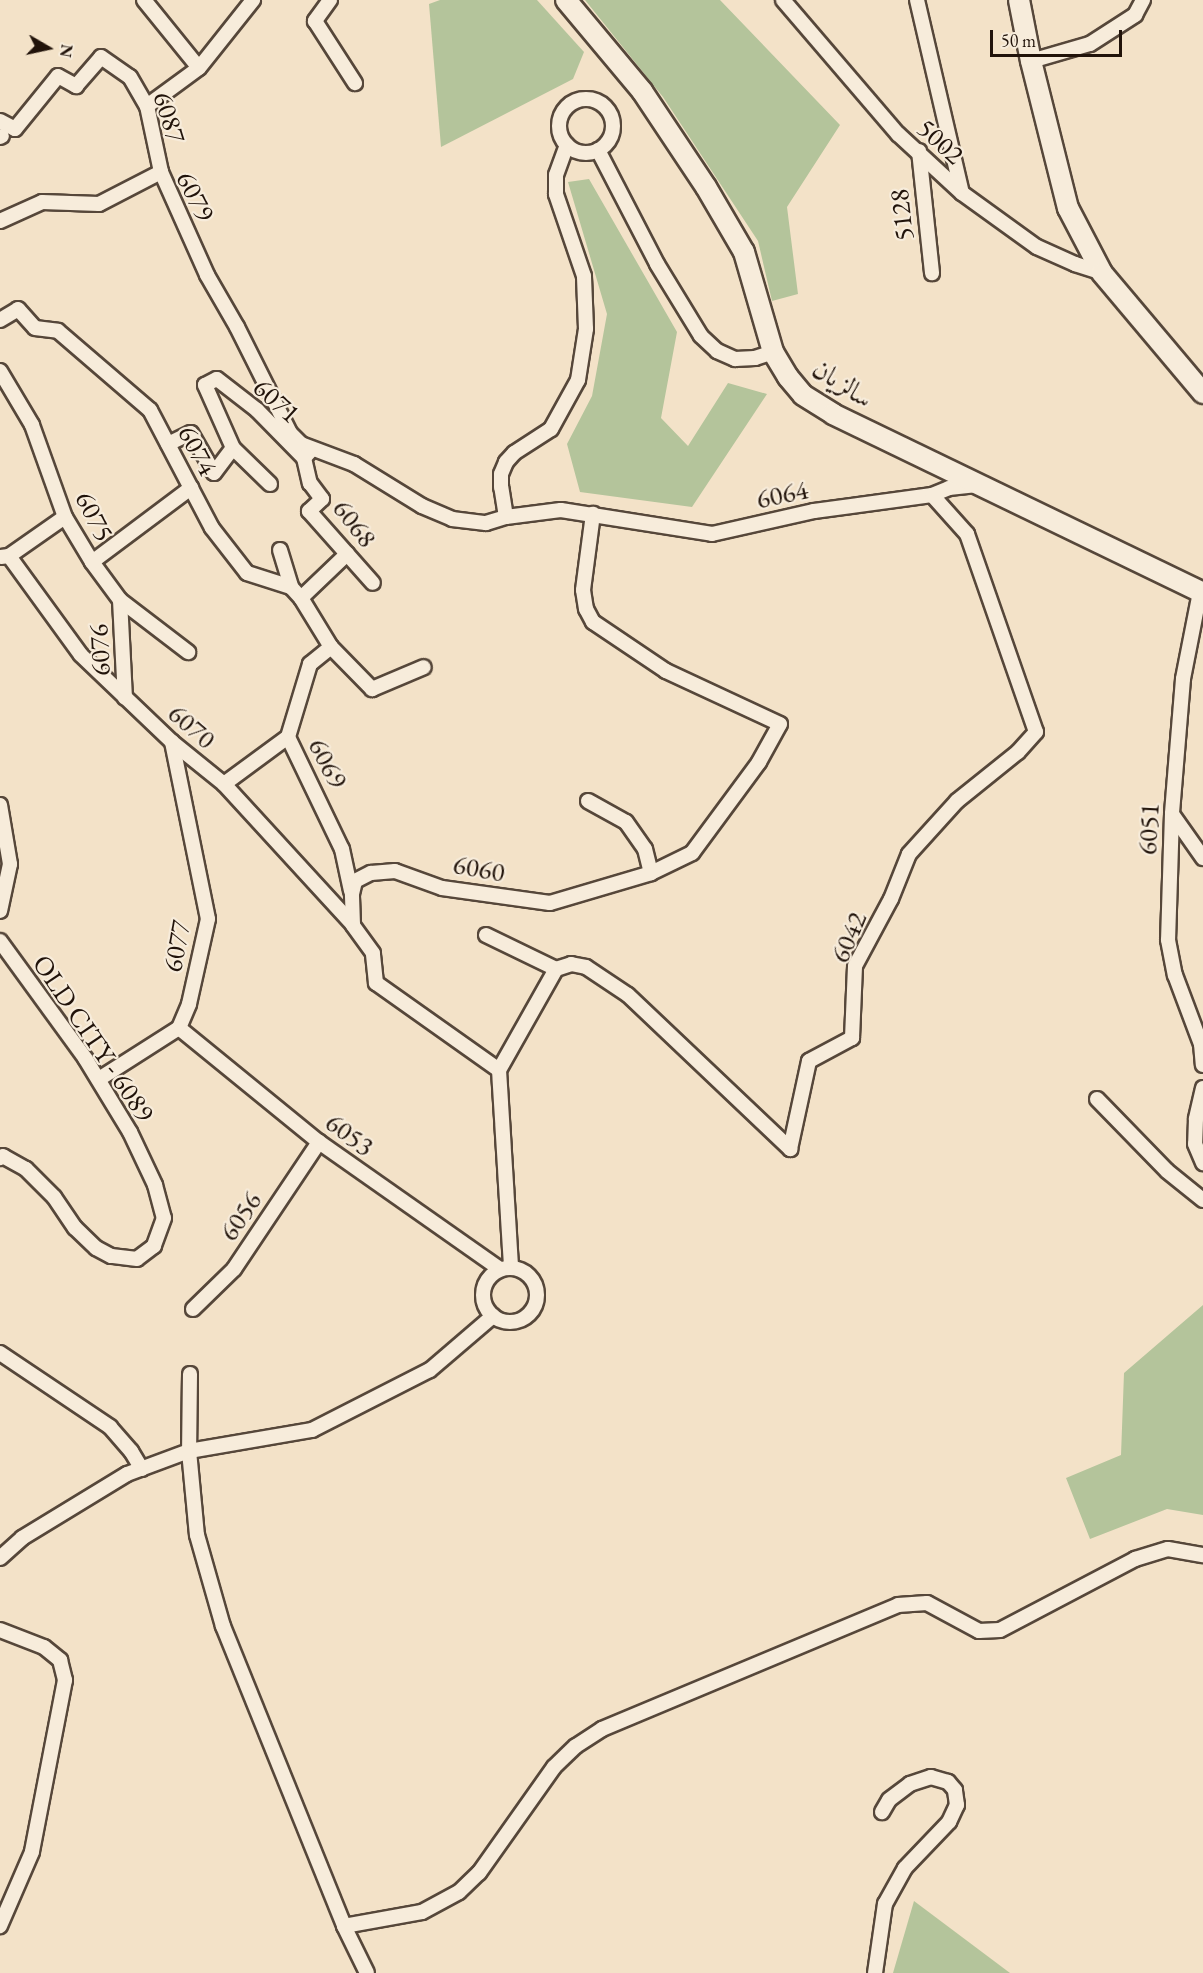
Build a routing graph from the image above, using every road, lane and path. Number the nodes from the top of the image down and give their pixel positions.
1 (144, 0) edge
2 (253, 0) edge
3 (330, 0) edge
4 (566, 0) edge
5 (783, 0) edge
6 (917, 0) edge
7 (1019, 0) edge
8 (1143, 0) edge
9 (1031, 61) junction
10 (199, 68) junction
11 (355, 82) dead end
12 (147, 106) junction
13 (0, 121) edge
14 (567, 145) junction
15 (598, 150) junction
16 (919, 151) junction
17 (161, 172) junction
18 (962, 193) junction
19 (0, 222) edge
20 (932, 273) dead end
21 (1102, 273) junction
22 (0, 320) edge
23 (773, 352) junction
24 (0, 371) edge
25 (1203, 393) edge
26 (168, 444) junction
27 (233, 448) junction
28 (308, 454) junction
29 (270, 484) dead end
30 (981, 484) junction
31 (191, 488) junction
32 (932, 495) junction
33 (592, 514) junction
34 (65, 517) junction
35 (506, 517) junction
36 (280, 550) dead end
37 (347, 554) junction
38 (5, 557) edge
39 (92, 562) junction
40 (373, 584) dead end
41 (291, 587) junction
42 (1202, 592) edge
43 (301, 598) junction
44 (120, 600) junction
45 (331, 647) junction
46 (188, 652) dead end
47 (424, 667) dead end
48 (125, 698) junction
49 (288, 737) junction
50 (172, 742) junction
51 (224, 784) junction
52 (588, 801) dead end
53 (0, 805) edge
54 (1172, 814) junction
55 (1203, 858) edge
56 (651, 873) junction
57 (351, 894) junction
58 (0, 911) edge
59 (353, 925) junction
60 (486, 934) dead end
61 (0, 941) edge
62 (556, 969) junction
63 (179, 1028) junction
64 (1203, 1065) edge
65 (499, 1070) junction
66 (99, 1079) junction
67 (1203, 1088) edge
68 (1098, 1099) dead end
69 (319, 1142) junction
70 (1, 1156) edge
71 (1203, 1164) edge
72 (1203, 1200) edge
73 (505, 1268) junction
74 (193, 1310) dead end
75 (493, 1316) junction
76 (0, 1353) edge
77 (190, 1374) dead end
78 (189, 1451) junction
79 (142, 1469) junction
80 (1203, 1555) edge
81 (0, 1558) edge
82 (0, 1630) edge
83 (882, 1812) dead end
84 (0, 1926) edge
85 (344, 1926) junction
86 (366, 1973) edge
87 (875, 1973) edge

1 - 10 street
2 - 10 street
3 - 11 street
4 - 23 street, سالزيان
5 - 16 street, 5002
6 - 18 street
7 - 9 street
8 - 9 street
9 - 21 street
10 - 12 street
12 - 13 street, 6087
12 - 17 street, 6087
14 - 15 street
14 - 15 street
14 - 35 street
15 - 23 street
16 - 18 street, 5002
16 - 20 street, 5128
17 - 19 street, 6079
17 - 28 street, 6079
18 - 21 street, 5002
21 - 25 street
22 - 26 street, 6074
23 - 30 street, سالزيان
24 - 34 street, 6075
26 - 27 street
26 - 31 street, 6074
27 - 28 street, 6071
27 - 29 street
28 - 35 street, 6064
28 - 37 street, 6068
30 - 32 street, 6064
30 - 42 street, سالزيان
31 - 39 street
31 - 41 street, 6074
32 - 33 street, 6064
32 - 62 street, 6042
33 - 35 street, 6064
33 - 56 street, 6060
34 - 38 street
34 - 39 street, 6075
36 - 41 street
37 - 40 street, 6068
37 - 43 street
38 - 48 street, 6070
39 - 44 street, 6075
41 - 43 street
42 - 54 street, 6051
43 - 45 street
44 - 46 street, 6075
44 - 48 street, 6076
45 - 47 street
45 - 49 street, 6069
48 - 50 street, 6070
49 - 51 street
49 - 57 street, 6069
50 - 51 street, 6070
50 - 63 street, 6077
51 - 59 street, 6070
52 - 56 street
53 - 58 street
54 - 55 street
54 - 64 street, 6051
56 - 57 street, 6060
57 - 59 street
59 - 65 street
60 - 62 street
61 - 66 street, OLD CITY - 6089
62 - 65 street
63 - 66 street
63 - 69 street, 6053
65 - 73 street
66 - 70 street, OLD CITY - 6089
67 - 71 street
68 - 72 street
69 - 73 street, 6053
69 - 74 street, 6056
73 - 75 street
73 - 75 street
75 - 78 street
76 - 79 street
77 - 78 street
78 - 79 street
78 - 85 street
79 - 81 street
80 - 85 street
82 - 84 street
83 - 87 street
85 - 86 street

